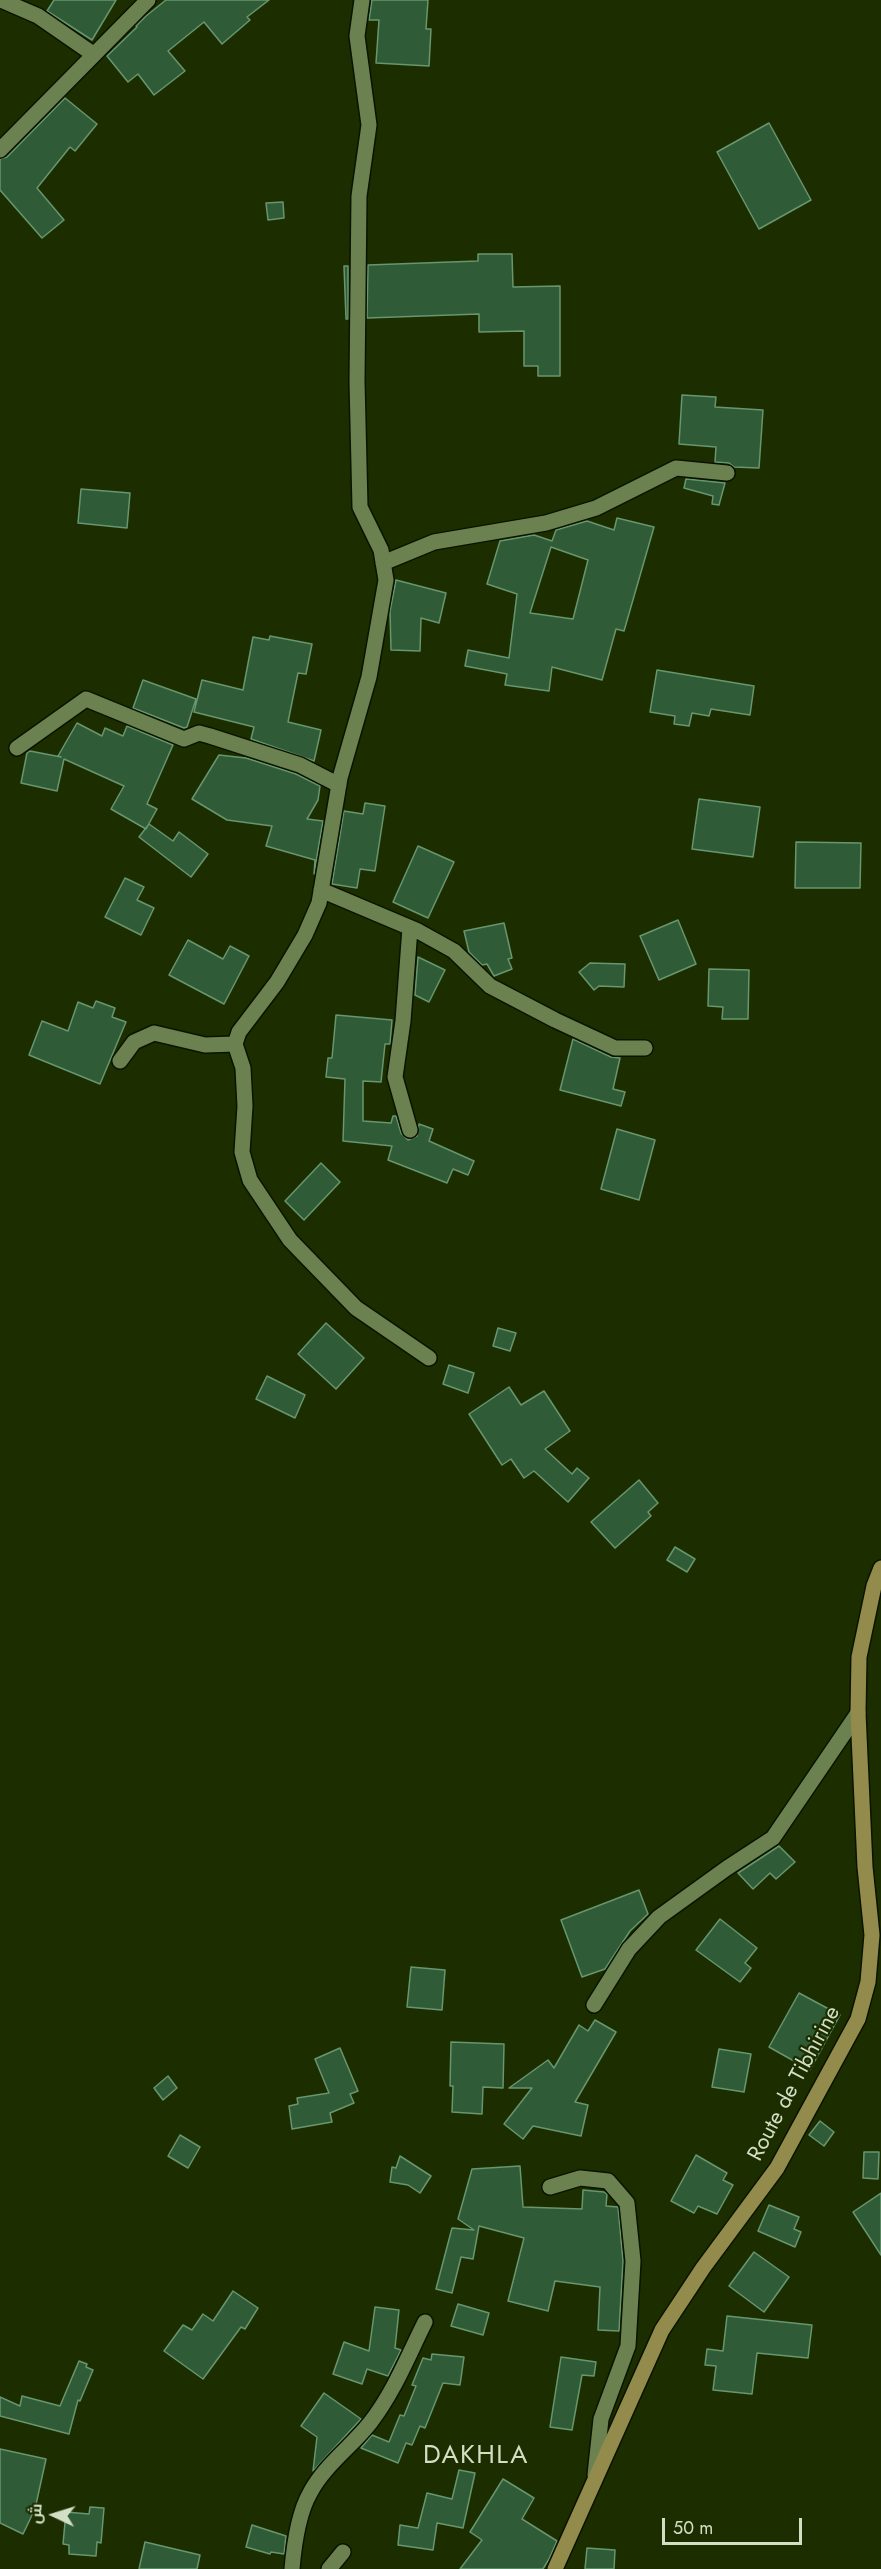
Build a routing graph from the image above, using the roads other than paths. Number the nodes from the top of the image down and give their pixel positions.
1 (1, 0) edge
2 (147, 0) edge
3 (362, 0) edge
4 (93, 54) junction
5 (0, 150) edge
6 (727, 474) dead end
7 (383, 563) junction
8 (17, 748) dead end
9 (339, 785) junction
10 (321, 890) junction
11 (410, 928) junction
12 (235, 1044) junction
13 (645, 1048) dead end
14 (120, 1061) dead end
15 (410, 1130) dead end
16 (429, 1358) dead end
17 (881, 1568) edge
18 (858, 1713) junction
19 (594, 2005) dead end
20 (550, 2187) dead end
21 (425, 2322) dead end
22 (595, 2478) junction
23 (343, 2552) dead end
24 (292, 2569) edge
25 (330, 2569) edge
26 (555, 2569) edge

1 - 4 street
2 - 4 street
3 - 7 street
4 - 5 street
6 - 7 street
7 - 9 street
8 - 9 street
9 - 10 street
10 - 11 street
10 - 12 street
11 - 13 street
11 - 15 street
12 - 14 street
12 - 16 street
17 - 18 street, Route de Tibhirine
18 - 19 street
18 - 22 street, Route de Tibhirine
20 - 22 street
21 - 24 street
22 - 26 street, Route de Tibhirine
23 - 25 street

